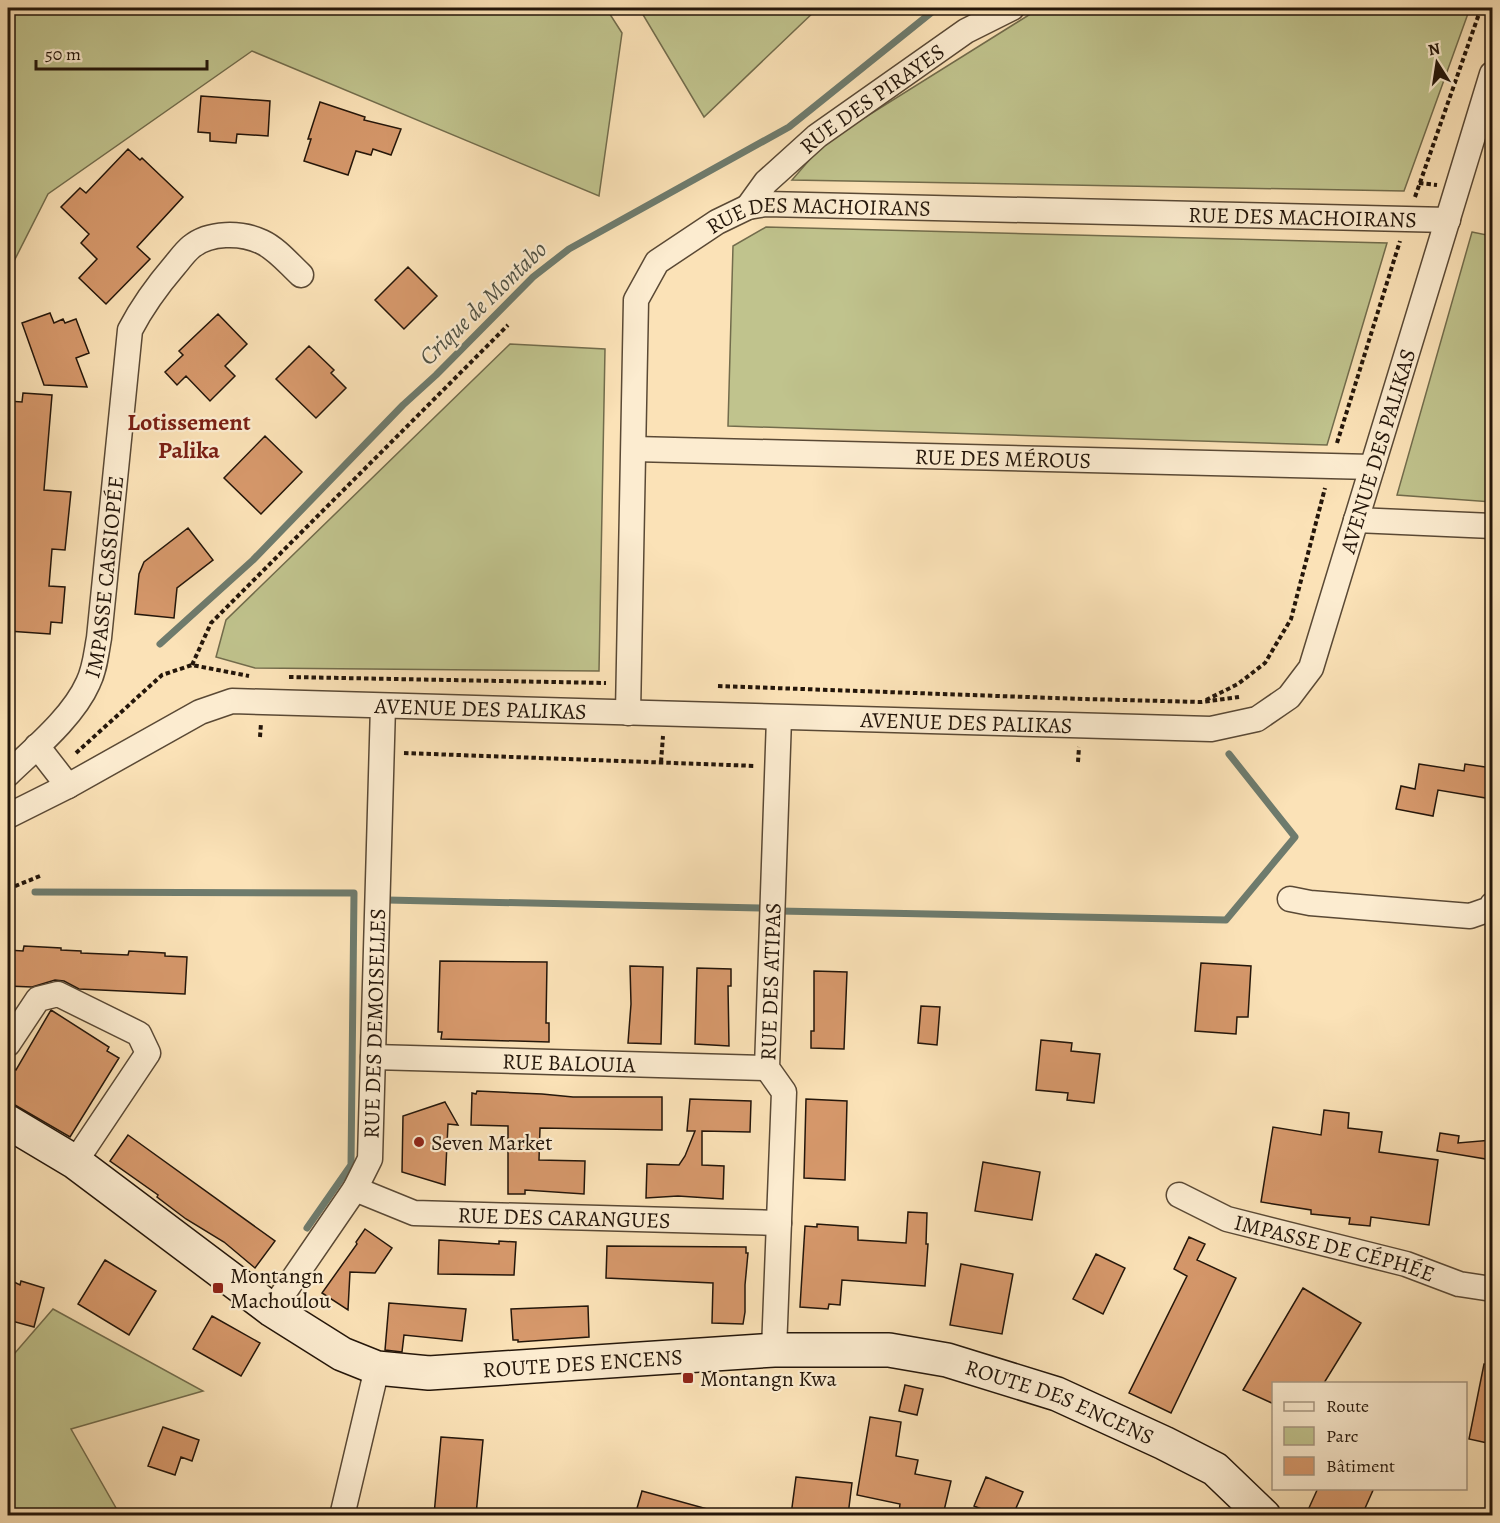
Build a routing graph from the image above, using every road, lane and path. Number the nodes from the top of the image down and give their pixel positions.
1 (1012, 8) edge
2 (1481, 8) edge
3 (1492, 74) edge
4 (1413, 203) dead end
5 (748, 207) junction
6 (1448, 220) junction
7 (1402, 234) dead end
8 (301, 275) dead end
9 (508, 325) dead end
10 (634, 449) junction
11 (1335, 451) dead end
12 (1372, 467) junction
13 (1327, 481) dead end
14 (1356, 520) junction
15 (1492, 526) edge
16 (192, 665) junction
17 (255, 676) dead end
18 (286, 677) dead end
19 (612, 683) dead end
20 (718, 686) dead end
21 (1244, 696) dead end
22 (1203, 702) junction
23 (383, 706) junction
24 (628, 712) junction
25 (779, 718) junction
26 (664, 727) dead end
27 (37, 746) junction
28 (394, 753) dead end
29 (70, 758) dead end
30 (662, 762) junction
31 (767, 766) dead end
32 (8, 774) edge
33 (68, 786) junction
34 (8, 816) edge
35 (40, 876) dead end
36 (8, 889) edge
37 (1290, 899) dead end
38 (1492, 905) edge
39 (8, 1044) edge
40 (373, 1058) junction
41 (767, 1068) junction
42 (8, 1122) edge
43 (75, 1162) junction
44 (355, 1189) junction
45 (1179, 1195) dead end
46 (779, 1223) junction
47 (1492, 1289) edge
48 (272, 1310) junction
49 (774, 1350) junction
50 (377, 1368) junction
51 (342, 1515) edge
52 (1264, 1515) edge

1 - 5 street, RUE DES PIRAYES
2 - 4 path
3 - 6 street, AVENUE DES PALIKAS
5 - 6 street, RUE DES MACHOIRANS
5 - 10 street, RUE DES MACHOIRANS
6 - 12 street, AVENUE DES PALIKAS
7 - 11 path
8 - 27 street, IMPASSE CASSIOPÉE
9 - 16 path
10 - 12 street, RUE DES MÉROUS
10 - 24 street, RUE DES MACHOIRANS
12 - 14 street, AVENUE DES PALIKAS
13 - 22 path
14 - 15 street
14 - 25 street, AVENUE DES PALIKAS
16 - 17 path
16 - 29 path
18 - 19 path
20 - 22 path
21 - 22 path
23 - 24 street, AVENUE DES PALIKAS
23 - 33 street, AVENUE DES PALIKAS
23 - 40 street, RUE DES DEMOISELLES
24 - 25 street, AVENUE DES PALIKAS
25 - 41 street, RUE DES ATIPAS
26 - 30 path
27 - 32 street, IMPASSE CASSIOPÉE
27 - 33 street
28 - 30 path
30 - 31 path
33 - 34 street, AVENUE DES PALIKAS
35 - 36 path
37 - 38 street
39 - 43 street
40 - 41 street, RUE BALOUIA
40 - 44 street, RUE DES DEMOISELLES
41 - 46 street, RUE DES ATIPAS
42 - 43 street, ROUTE DES ENCENS
43 - 48 street, ROUTE DES ENCENS
44 - 46 street, RUE DES CARANGUES
44 - 48 street, RUE DES DEMOISELLES
45 - 47 street, IMPASSE DE CÉPHÉE
46 - 49 street, RUE DES ATIPAS
48 - 50 street, ROUTE DES ENCENS
49 - 50 street, ROUTE DES ENCENS
49 - 52 street, ROUTE DES ENCENS
50 - 51 street

